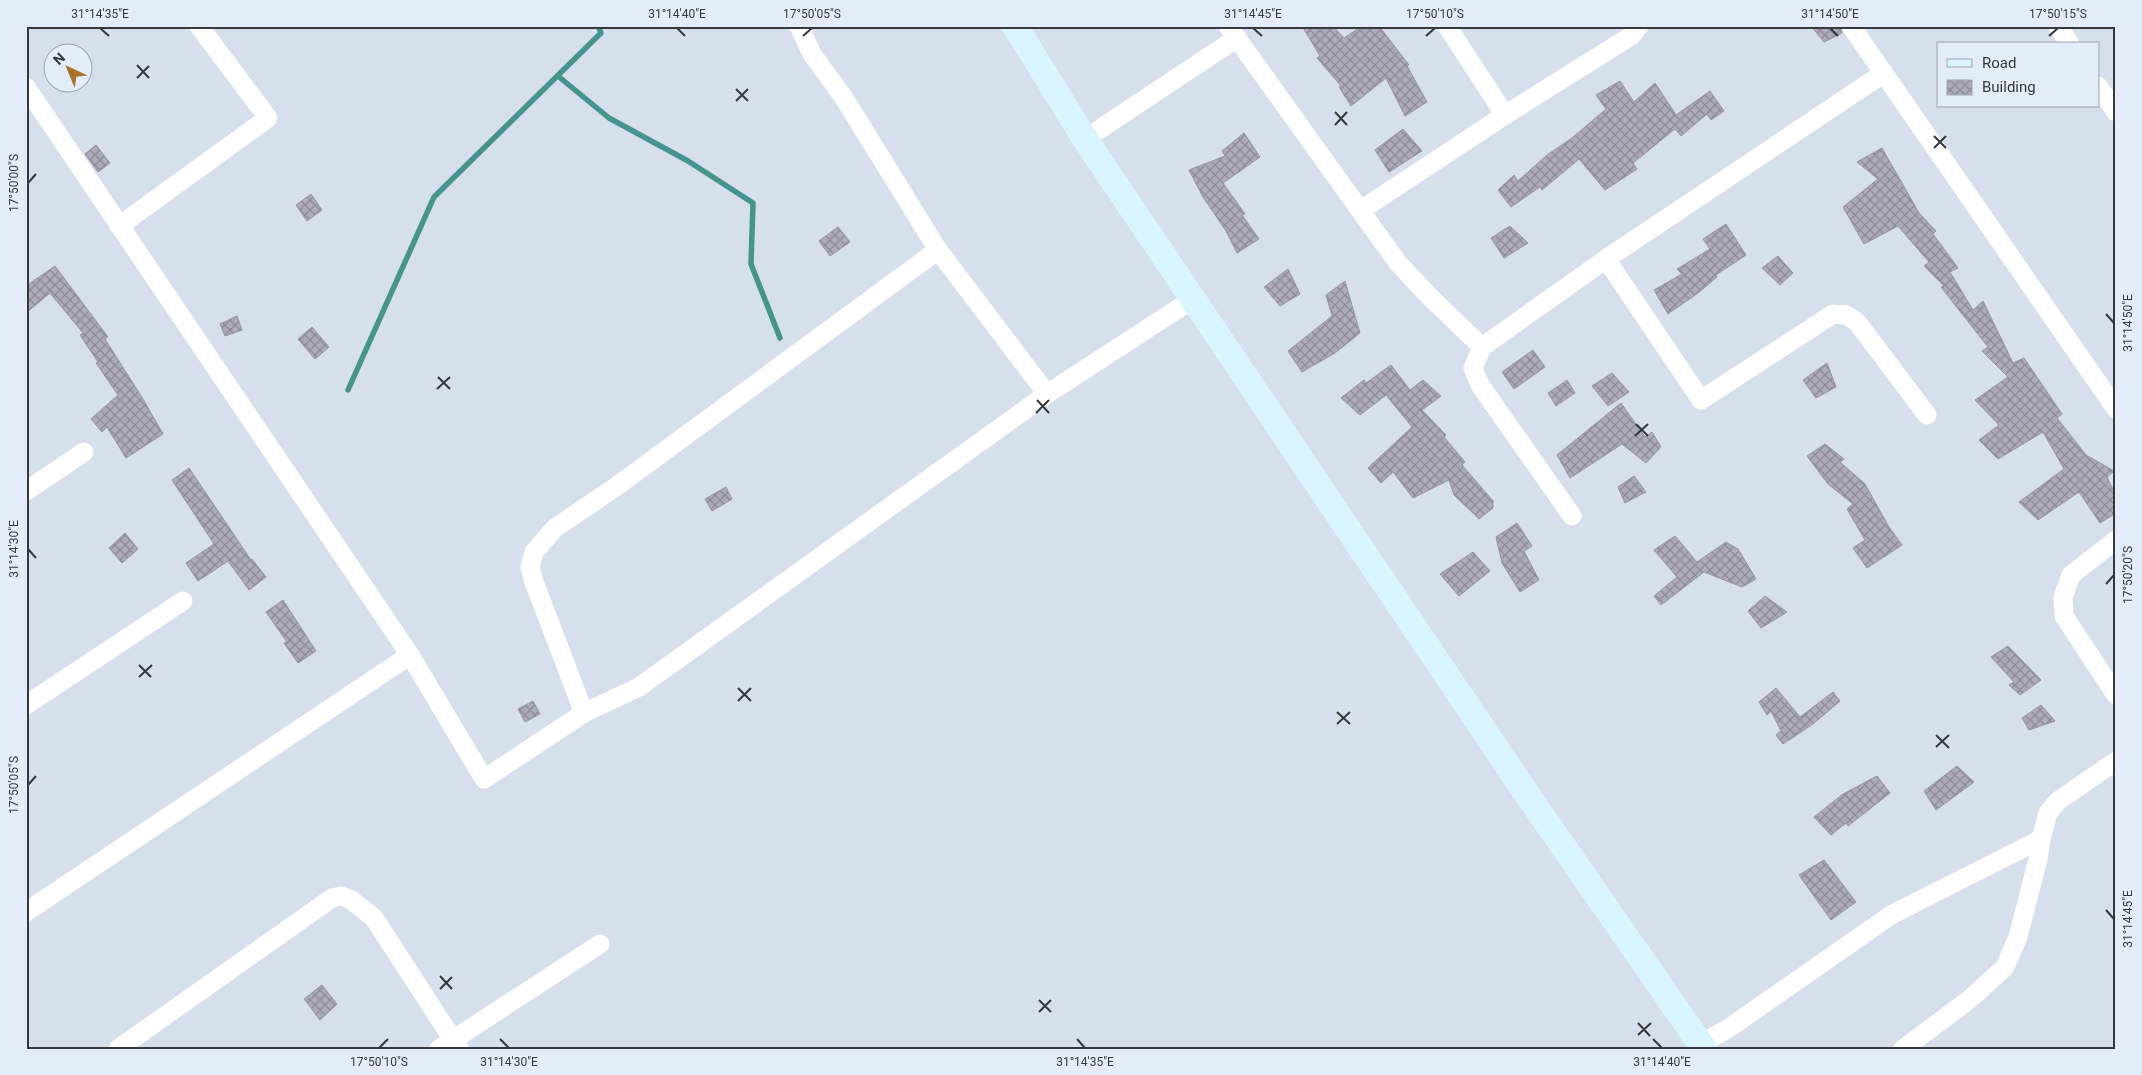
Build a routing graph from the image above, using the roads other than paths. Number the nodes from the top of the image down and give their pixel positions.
1 (198, 26) edge
2 (799, 26) edge
3 (1015, 26) edge
4 (1447, 26) edge
5 (1639, 26) edge
6 (1851, 26) edge
7 (2058, 26) edge
8 (1232, 32) edge
9 (2069, 42) edge
10 (1884, 73) junction
11 (26, 87) edge
12 (2100, 89) edge
13 (2116, 112) edge
14 (1505, 114) junction
15 (1085, 139) junction
16 (1361, 210) junction
17 (120, 226) junction
18 (938, 250) junction
19 (1606, 258) junction
20 (1193, 299) junction
21 (1482, 347) junction
22 (1047, 394) junction
23 (2116, 409) edge
24 (1927, 415) dead end
25 (84, 452) dead end
26 (26, 491) edge
27 (1572, 516) dead end
28 (2116, 540) edge
29 (183, 601) dead end
30 (410, 656) junction
31 (2116, 695) edge
32 (26, 705) edge
33 (584, 713) junction
34 (2116, 761) edge
35 (2040, 839) junction
36 (26, 912) edge
37 (600, 944) dead end
38 (450, 1046) edge
39 (1703, 1047) edge
40 (118, 1049) edge
41 (1903, 1049) edge

1 - 17 street
2 - 18 street
3 - 15 street
4 - 14 street
5 - 14 street
6 - 10 street
7 - 9 street
8 - 15 street
8 - 16 street
10 - 19 street
10 - 23 street
11 - 17 street
12 - 13 street
14 - 16 street
15 - 20 street
16 - 21 street
17 - 30 street
18 - 22 street
18 - 33 street
19 - 21 street
19 - 24 street
20 - 22 street
20 - 39 street
21 - 27 street
22 - 33 street
25 - 26 street
28 - 31 street
29 - 32 street
30 - 33 street
30 - 36 street
34 - 35 street
35 - 39 street
35 - 41 street
37 - 38 street
38 - 40 street

